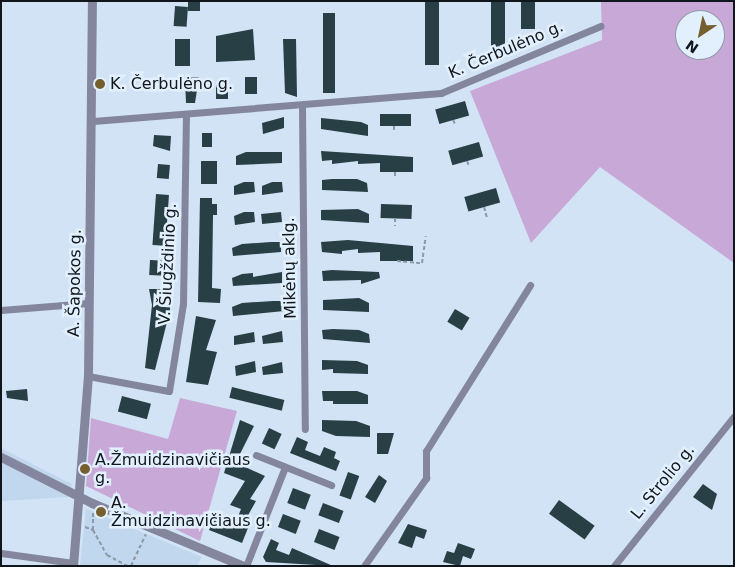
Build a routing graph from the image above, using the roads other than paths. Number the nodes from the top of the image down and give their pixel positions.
1 (92, 1) edge
2 (600, 26) dead end
3 (302, 106) junction
4 (186, 114) junction
5 (94, 121) junction
6 (530, 285) dead end
7 (89, 303) junction
8 (1, 310) edge
9 (88, 376) junction
10 (734, 416) edge
11 (305, 429) dead end
12 (256, 455) dead end
13 (1, 457) edge
14 (285, 467) junction
15 (331, 485) dead end
16 (78, 497) junction
17 (1, 553) edge
18 (73, 564) edge
19 (244, 566) edge
20 (364, 566) edge
21 (614, 566) edge

1 - 5 street, A. Šapokos g.
2 - 3 street, K. Čerbulėno g.
3 - 4 street, K. Čerbulėno g.
3 - 11 street, Mikėnų aklg.
4 - 5 street, K. Čerbulėno g.
4 - 9 street, V. Šiugždinio g.
5 - 7 street, A. Šapokos g.
6 - 20 street
7 - 8 street
7 - 9 street, A. Šapokos g.
9 - 16 street, A. Šapokos g.
10 - 21 street, L. Strolio g.
12 - 14 street
13 - 16 street
14 - 15 street
14 - 19 street
16 - 18 street, A. Šapokos g.
16 - 19 street
17 - 18 street

